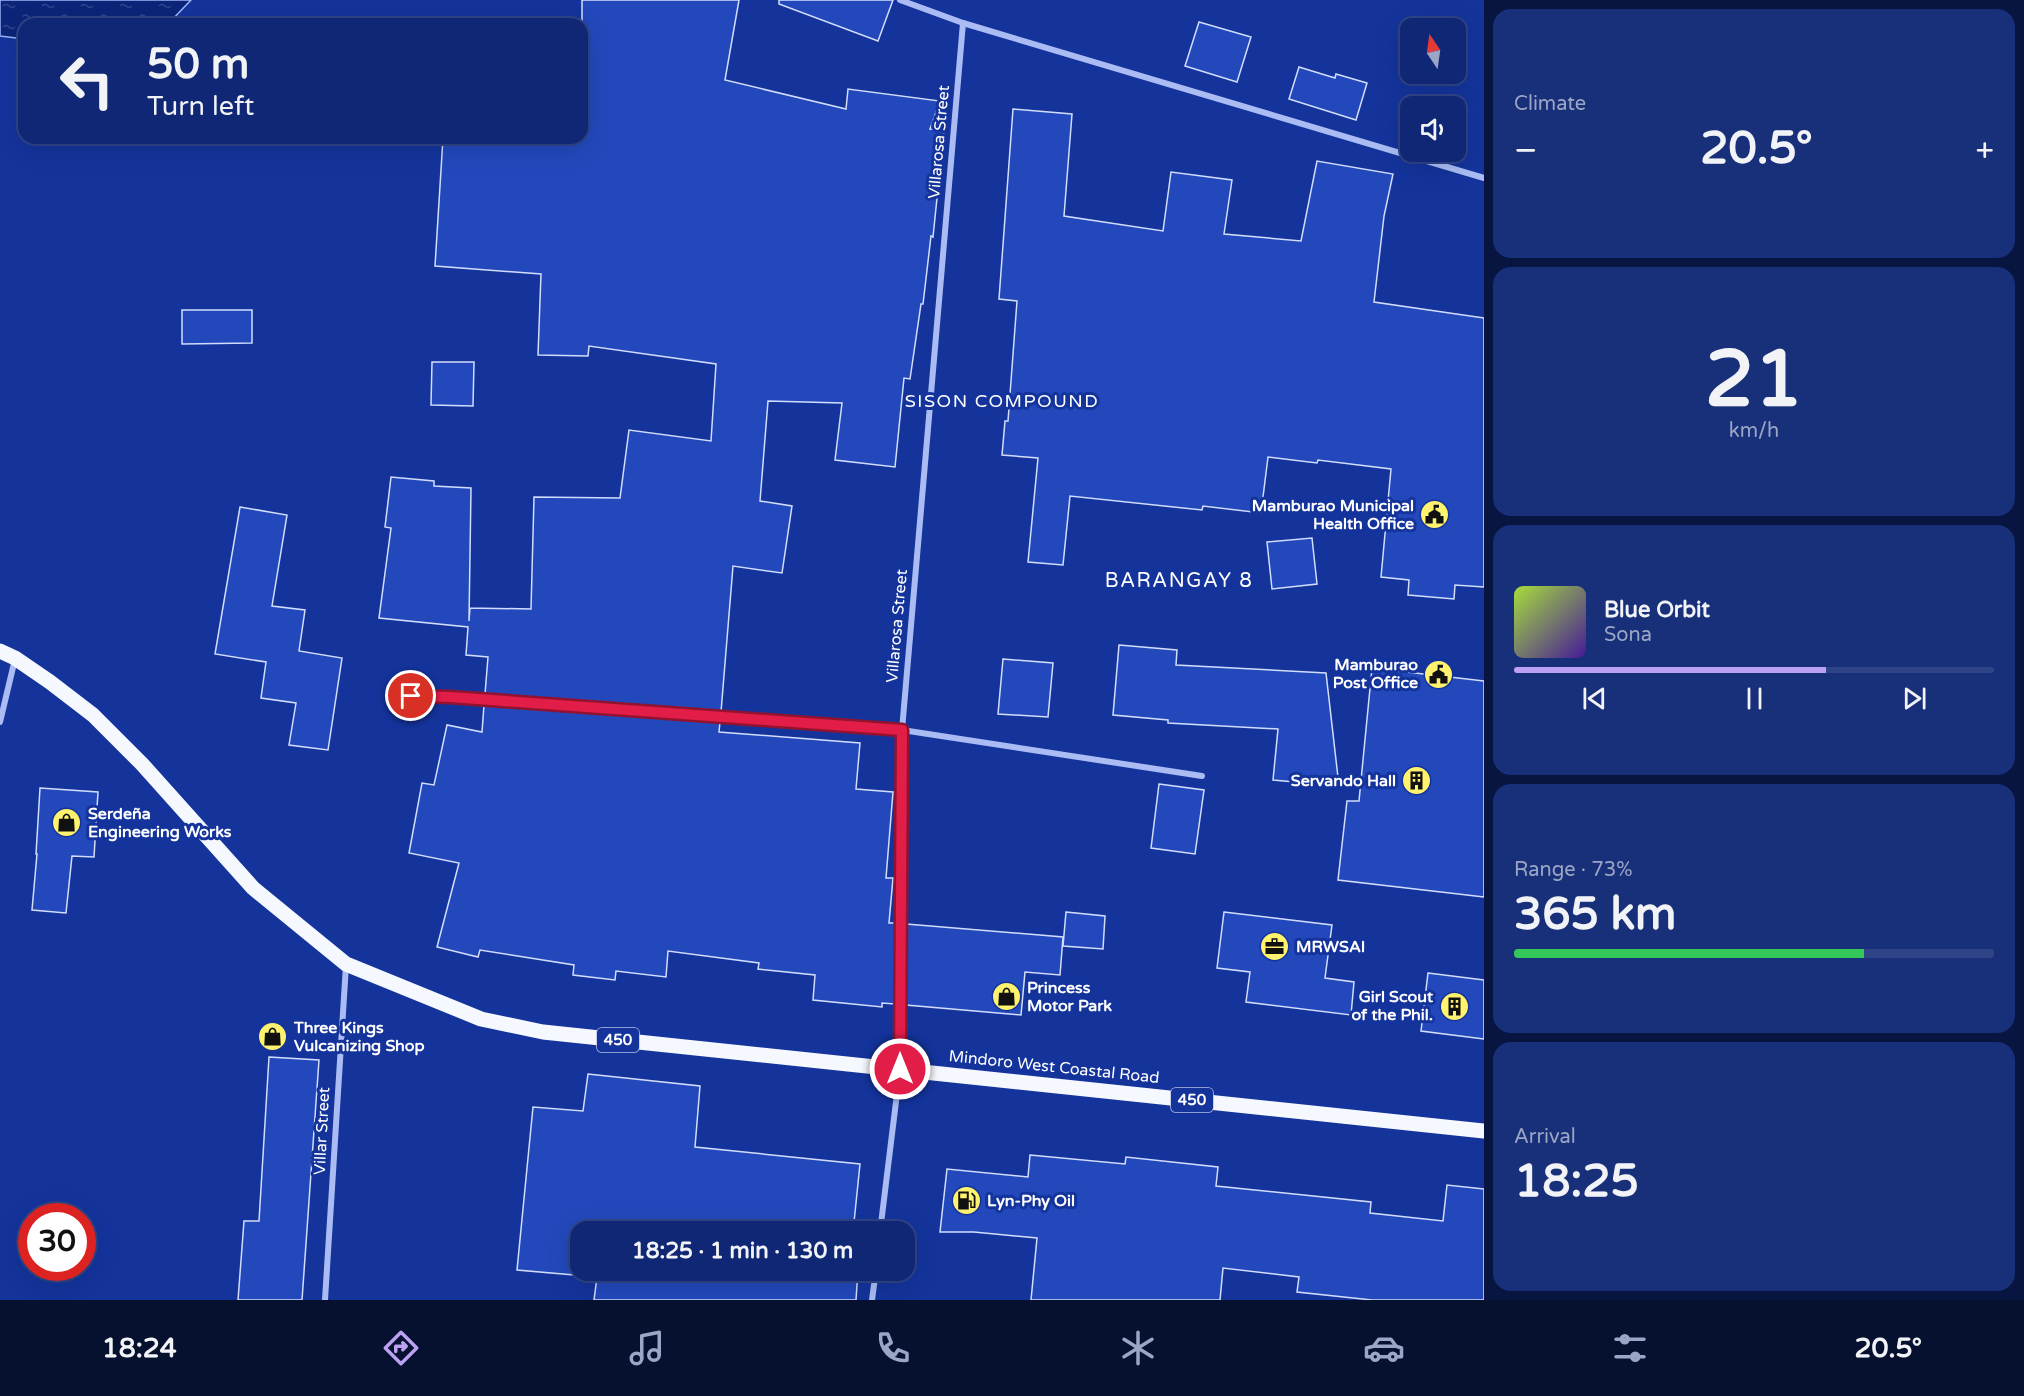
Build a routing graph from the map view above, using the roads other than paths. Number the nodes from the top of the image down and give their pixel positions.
1 (900, 0) edge
2 (963, 23) junction
3 (1484, 178) edge
4 (0, 651) edge
5 (15, 658) junction
6 (411, 696) dead end
7 (0, 723) edge
8 (902, 730) junction
9 (1202, 776) dead end
10 (346, 964) junction
11 (900, 1069) junction
12 (1484, 1131) edge
13 (881, 1221) edge
14 (875, 1281) edge
15 (325, 1300) edge
16 (872, 1300) edge

1 - 2 street
2 - 3 street
2 - 8 street, Villarosa Street
4 - 5 main road, Mindoro West Coastal Road / 450
5 - 7 street
5 - 10 main road, Mindoro West Coastal Road / 450
6 - 8 street
8 - 9 street
8 - 11 street, Villarosa Street
10 - 11 main road, Mindoro West Coastal Road / 450
10 - 15 street, Villar Street
11 - 12 main road, Mindoro West Coastal Road / 450
11 - 13 street, Villarosa Street
14 - 16 street

